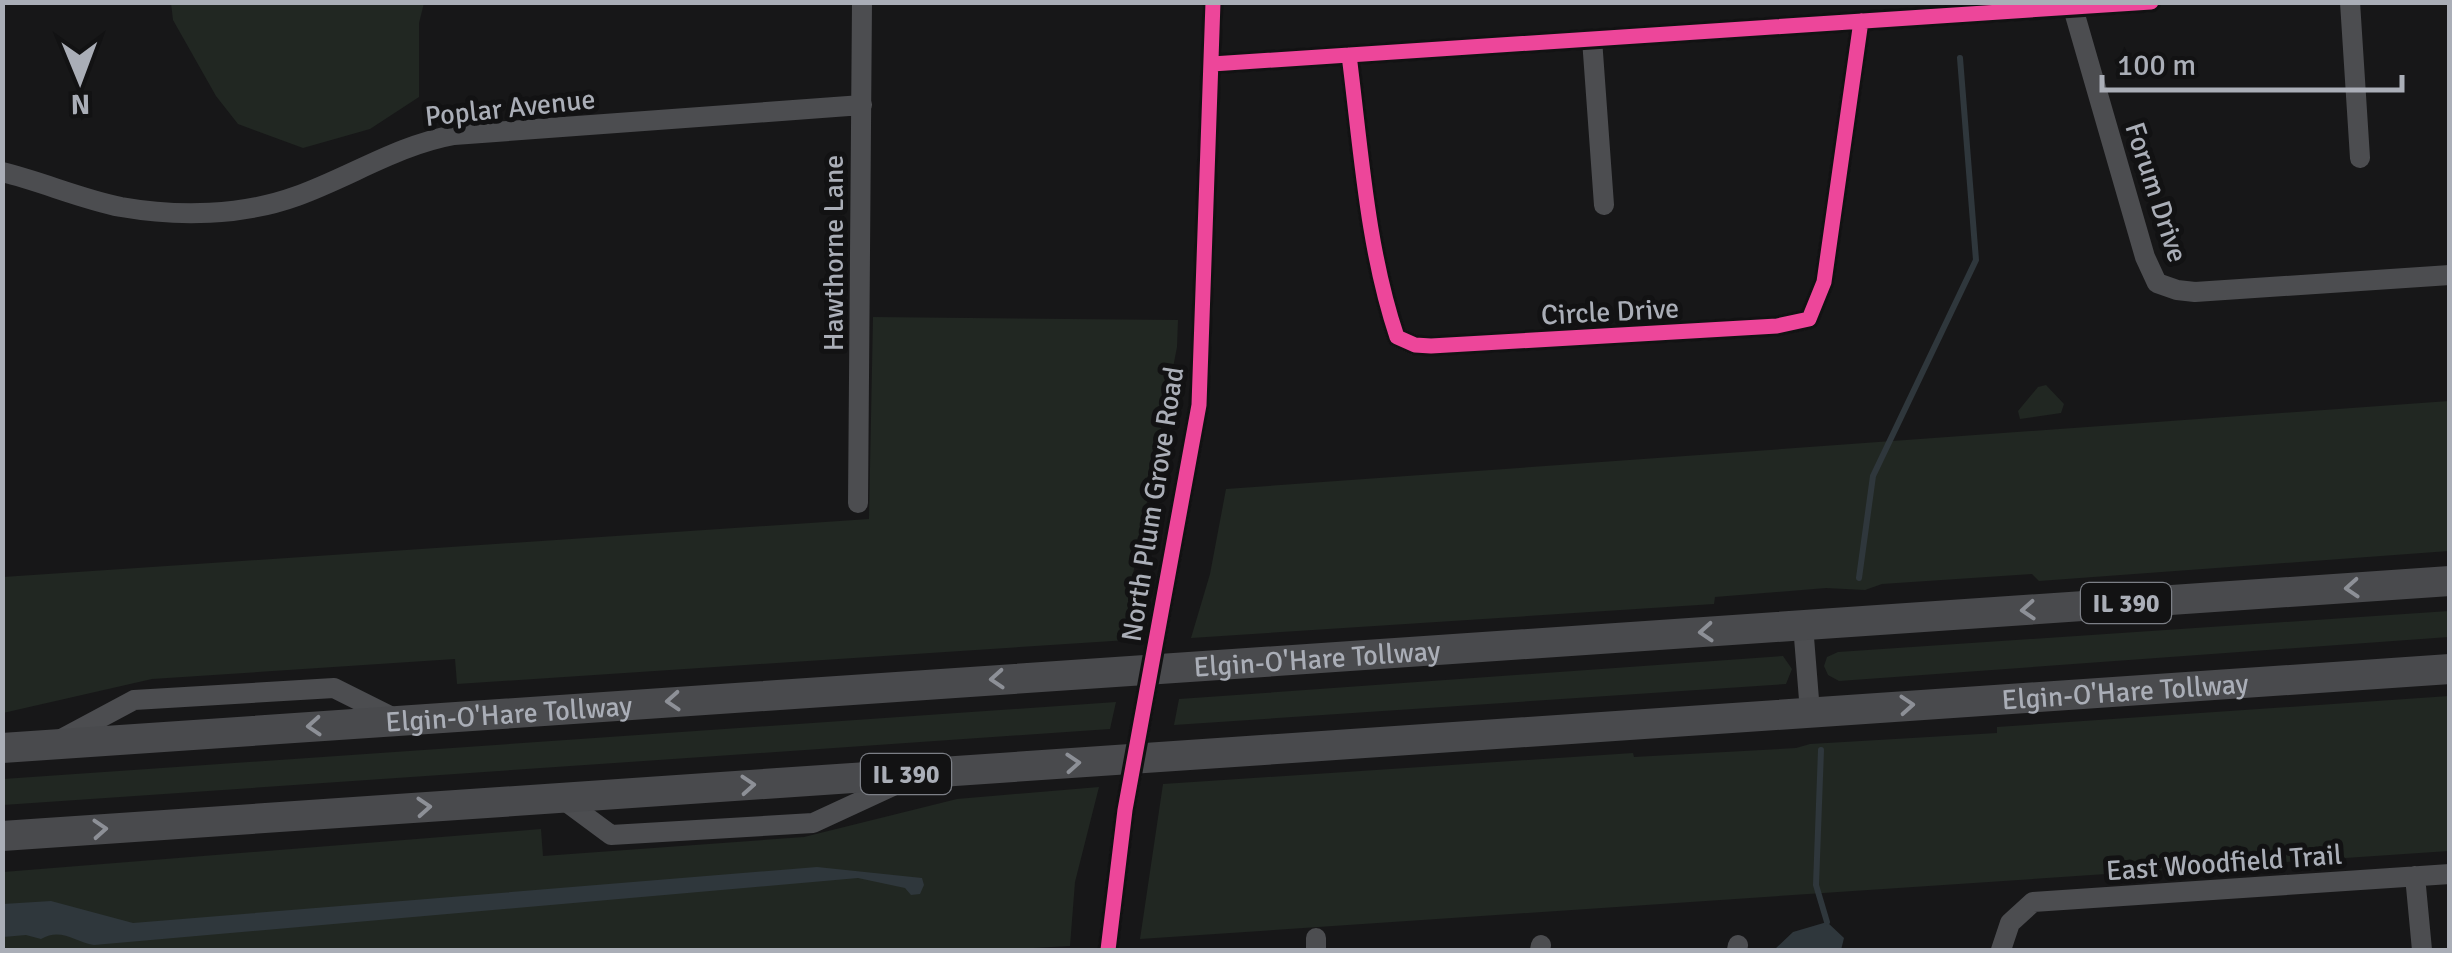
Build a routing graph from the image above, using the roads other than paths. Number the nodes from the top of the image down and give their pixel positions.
1 (862, 2) edge
2 (1213, 2) edge
3 (2151, 2) edge
4 (2350, 2) edge
5 (2073, 8) junction
6 (1861, 21) junction
7 (1592, 39) junction
8 (1348, 55) junction
9 (1212, 64) junction
10 (862, 106) junction
11 (2360, 158) dead end
12 (2, 172) edge
13 (1604, 205) dead end
14 (2450, 275) edge
15 (858, 504) dead end
16 (2450, 581) edge
17 (1803, 625) junction
18 (2450, 670) edge
19 (1810, 712) junction
20 (2, 748) edge
21 (920, 774) junction
22 (561, 798) junction
23 (2, 836) edge
24 (2450, 874) edge
25 (2415, 876) junction
26 (1108, 950) edge
27 (2001, 950) edge
28 (2422, 950) edge

1 - 10 street, Hawthorne Lane
2 - 9 street, North Plum Grove Road
3 - 5 street
4 - 11 street
5 - 6 street
5 - 14 street, Forum Drive
6 - 7 street
6 - 8 street, Circle Drive
7 - 8 street
7 - 13 street
8 - 9 street
9 - 26 street, North Plum Grove Road, bridge
10 - 12 street, Poplar Avenue
10 - 15 street, Hawthorne Lane
16 -> 17 highway, Elgin-O'Hare Tollway / IL 390
17 - 19 street
17 -> 20 highway, Elgin-O'Hare Tollway / IL 390
19 -> 18 highway, Elgin-O'Hare Tollway / IL 390
21 -> 19 highway, Elgin-O'Hare Tollway / IL 390
22 -> 21 highway, Elgin-O'Hare Tollway / IL 390
21 - 22 street
23 -> 22 highway, Elgin-O'Hare Tollway / IL 390
24 - 25 street, East Woodfield Trail
25 - 27 street, East Woodfield Trail
25 - 28 street

